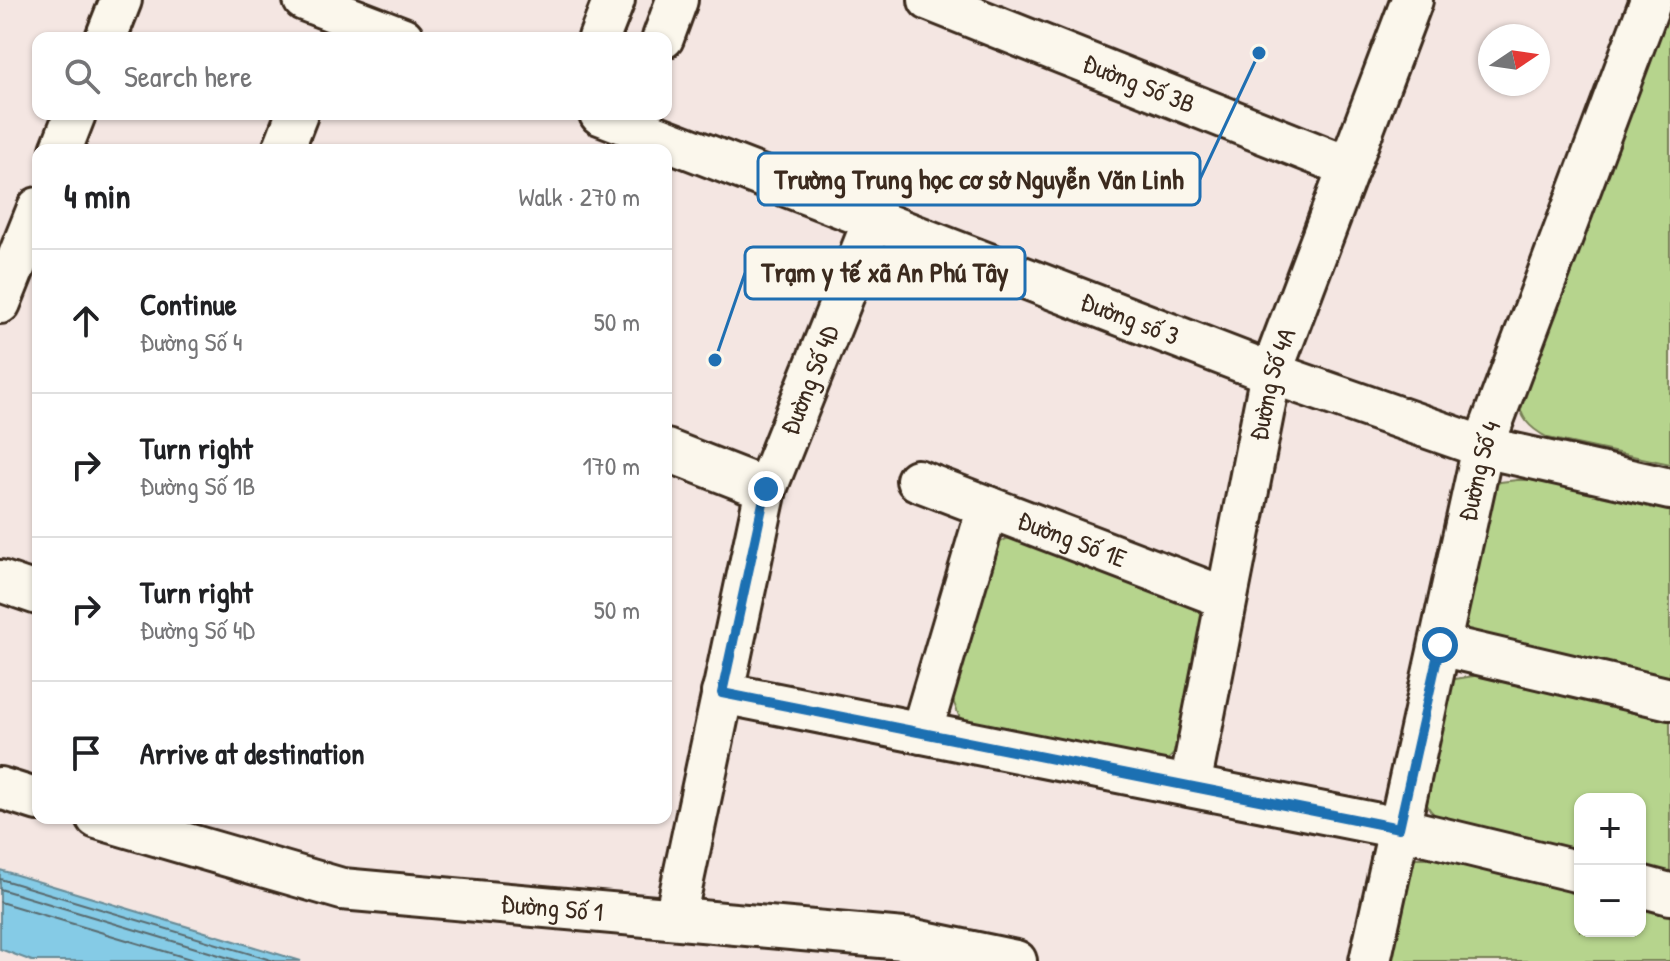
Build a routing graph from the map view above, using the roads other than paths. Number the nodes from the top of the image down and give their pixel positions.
1 (121, 0) edge
2 (614, 0) edge
3 (677, 0) edge
4 (929, 0) edge
5 (1412, 0) edge
6 (1651, 0) edge
7 (322, 17) edge
8 (108, 32) edge
9 (380, 32) edge
10 (601, 32) edge
11 (665, 32) edge
12 (73, 120) edge
13 (295, 120) edge
14 (626, 120) edge
15 (63, 144) edge
16 (285, 144) edge
17 (1349, 167) junction
18 (874, 219) junction
19 (32, 223) edge
20 (0, 303) edge
21 (1271, 373) junction
22 (1483, 447) junction
23 (672, 452) edge
24 (917, 480) dead end
25 (766, 489) junction
26 (1670, 489) edge
27 (988, 507) junction
28 (0, 581) edge
29 (32, 592) edge
30 (1226, 598) junction
31 (1440, 645) junction
32 (722, 693) junction
33 (1670, 699) edge
34 (921, 733) junction
35 (1190, 786) junction
36 (118, 824) edge
37 (1399, 828) junction
38 (1574, 871) edge
39 (1646, 888) edge
40 (1670, 894) edge
41 (675, 918) junction
42 (1016, 961) edge
43 (1370, 961) edge

1 - 8 street
2 - 10 street
3 - 11 street
4 - 17 street, Đường Số 3B
5 - 17 street, Đường Số 4A
6 - 22 street, Đường Số 4
7 - 9 street
12 - 15 street
13 - 16 street
14 - 18 street, Đường số 3
17 - 21 street, Đường Số 4A
18 - 21 street, Đường số 3
18 - 25 street, Đường Số 4D
19 - 20 street
21 - 22 street, Đường số 3
21 - 30 street, Đường Số 4A
22 - 26 street, Đường số 3
22 - 31 street, Đường Số 4
23 - 25 street
24 - 27 street, Đường Số 1E
25 - 32 street, Đường Số 4D
27 - 30 street, Đường Số 1E
27 - 34 street
28 - 29 street
30 - 35 street, Đường Số 4A
31 - 33 street
31 - 37 street, Đường Số 4
32 - 34 street
32 - 41 street, Đường Số 4D
34 - 35 street
35 - 37 street
36 - 41 street, Đường Số 1
37 - 38 street
37 - 43 street, Đường Số 4
39 - 40 street
41 - 42 street, Đường Số 1

